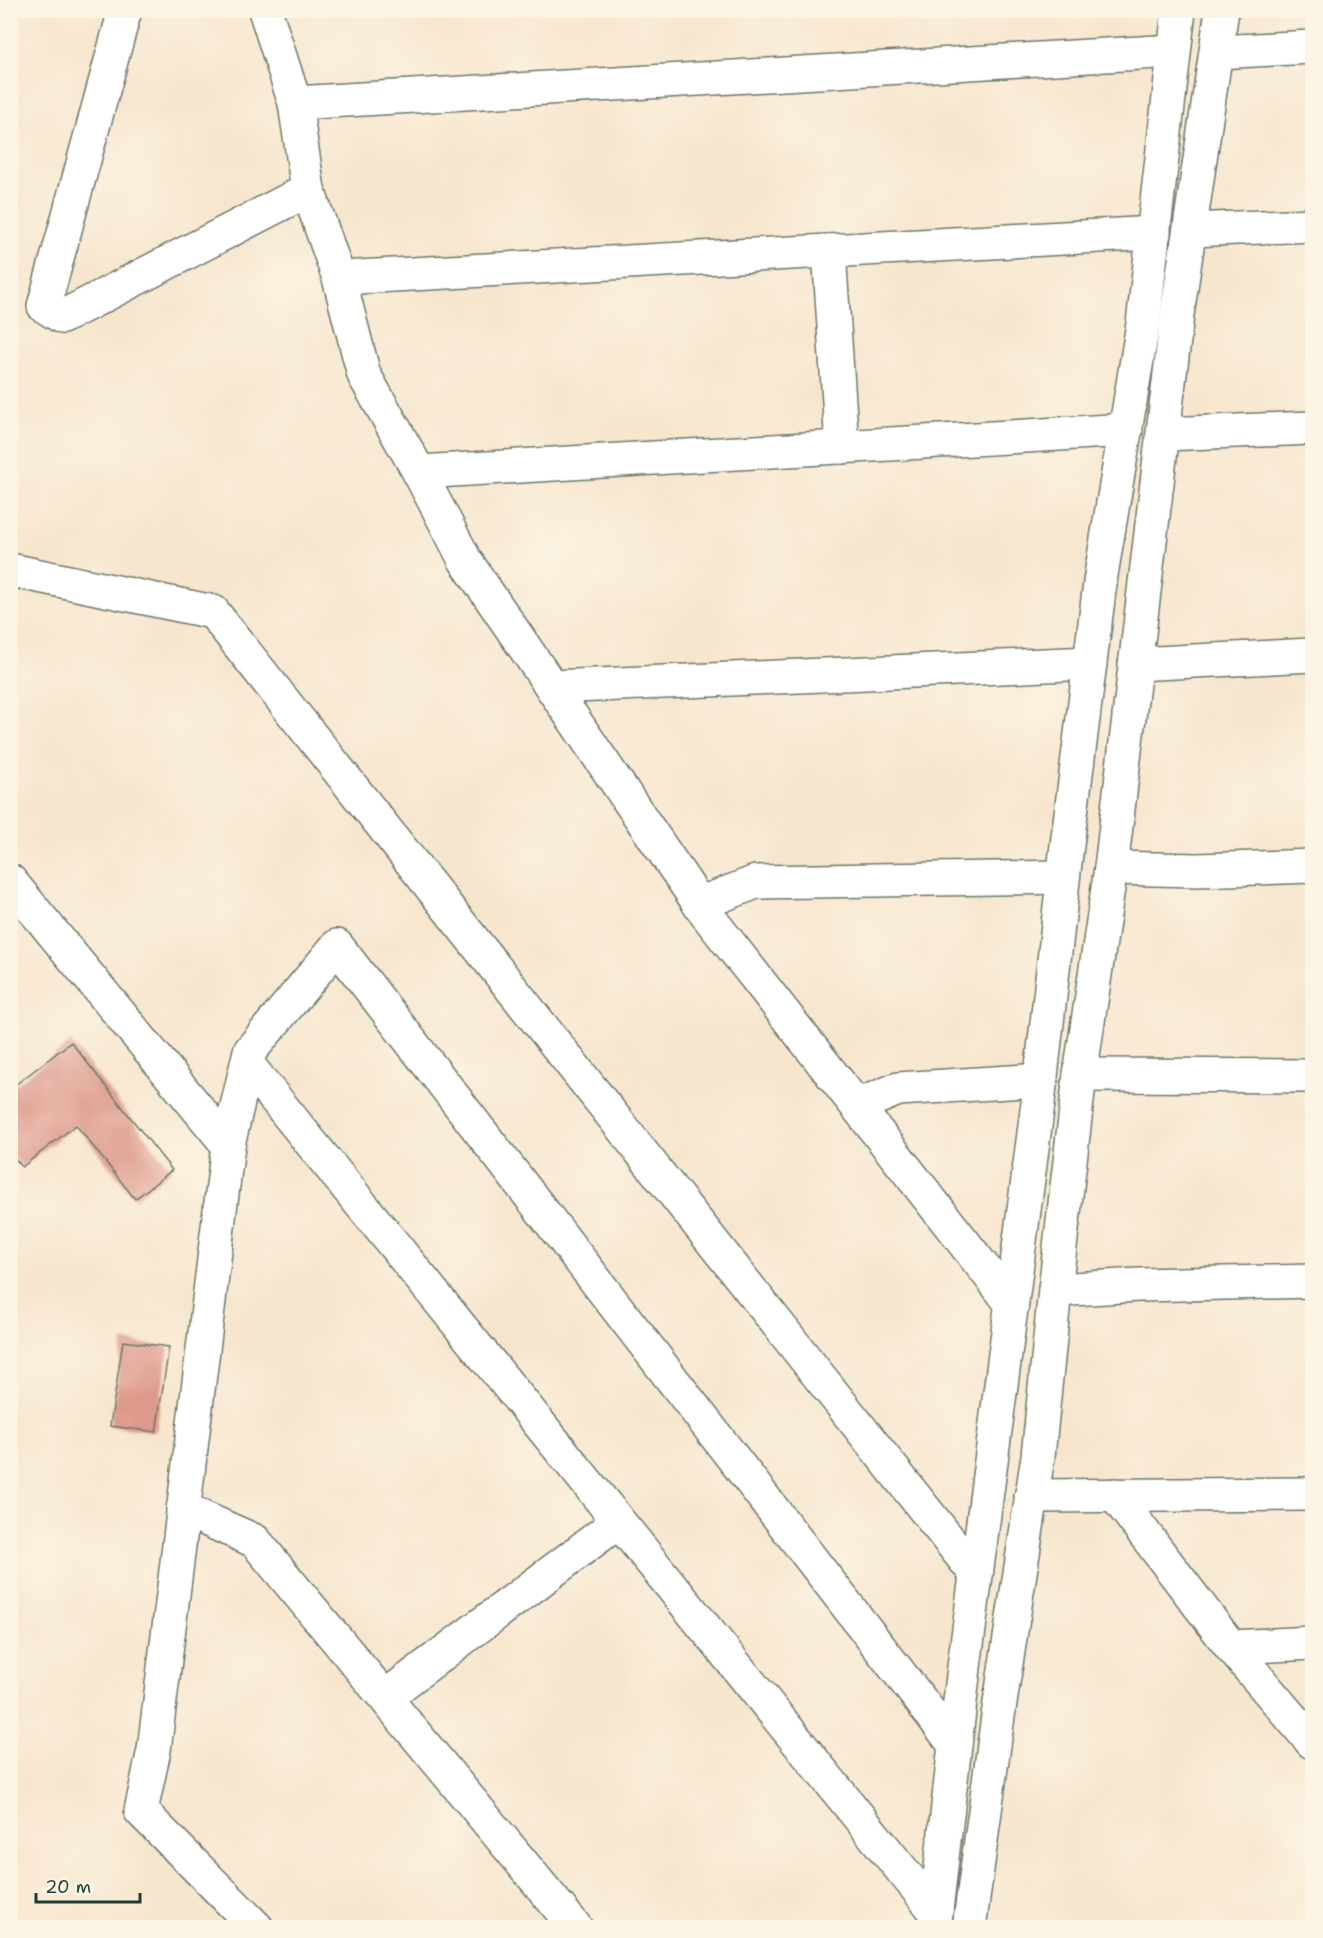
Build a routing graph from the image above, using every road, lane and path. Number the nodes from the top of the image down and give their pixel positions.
1 (125, 10) edge
2 (265, 10) edge
3 (1179, 10) edge
4 (1222, 10) edge
5 (1312, 46) edge
6 (1174, 51) junction
7 (1217, 52) junction
8 (295, 104) junction
9 (308, 190) junction
10 (1312, 225) edge
11 (1190, 230) junction
12 (1154, 232) junction
13 (829, 251) junction
14 (339, 278) junction
15 (1312, 428) edge
16 (1126, 430) junction
17 (1164, 434) junction
18 (842, 447) junction
19 (419, 472) junction
20 (10, 570) edge
21 (1312, 655) edge
22 (1090, 663) junction
23 (1135, 664) junction
24 (552, 687) junction
25 (1312, 866) edge
26 (1111, 868) junction
27 (1063, 877) junction
28 (10, 881) edge
29 (699, 903) junction
30 (247, 1064) junction
31 (1080, 1075) junction
32 (1312, 1076) edge
33 (1041, 1080) junction
34 (857, 1106) junction
35 (228, 1145) junction
36 (1312, 1281) edge
37 (1054, 1290) junction
38 (1012, 1304) junction
39 (1312, 1494) edge
40 (1115, 1495) junction
41 (1031, 1496) junction
42 (183, 1509) junction
43 (618, 1522) junction
44 (976, 1574) junction
45 (1312, 1643) edge
46 (1231, 1647) junction
47 (385, 1697) junction
48 (1312, 1742) edge
49 (955, 1745) junction
50 (935, 1920) edge
51 (257, 1928) edge
52 (576, 1928) edge
53 (969, 1928) edge

1 - 9 street
2 - 8 street
3 - 6 street
4 - 7 street
5 - 7 street
6 - 8 street
6 - 12 street
7 - 11 street
8 - 9 street
9 - 14 street
10 - 11 street
11 - 17 street
12 - 13 street
12 - 16 street
13 - 14 street
13 - 18 street
14 - 19 street
15 - 17 street
16 - 18 street
16 - 22 street
17 - 23 street
18 - 19 street
19 - 24 street
20 - 44 street
21 - 23 street
22 - 24 street
22 - 27 street
23 - 26 street
24 - 29 street
25 - 26 street
26 - 31 street
27 - 29 street
27 - 33 street
28 - 35 street
29 - 34 street
30 - 35 street
30 - 43 street
30 - 49 street
31 - 32 street
31 - 37 street
33 - 34 street
33 - 38 street
34 - 38 street
35 - 42 street
36 - 37 street
37 - 41 street
38 - 44 street
39 - 40 street
40 - 41 street
40 - 46 street
41 - 53 street
42 - 47 street
42 - 51 street
43 - 47 street
43 - 50 street
44 - 49 street
45 - 46 street
46 - 48 street
47 - 52 street
49 - 50 street

